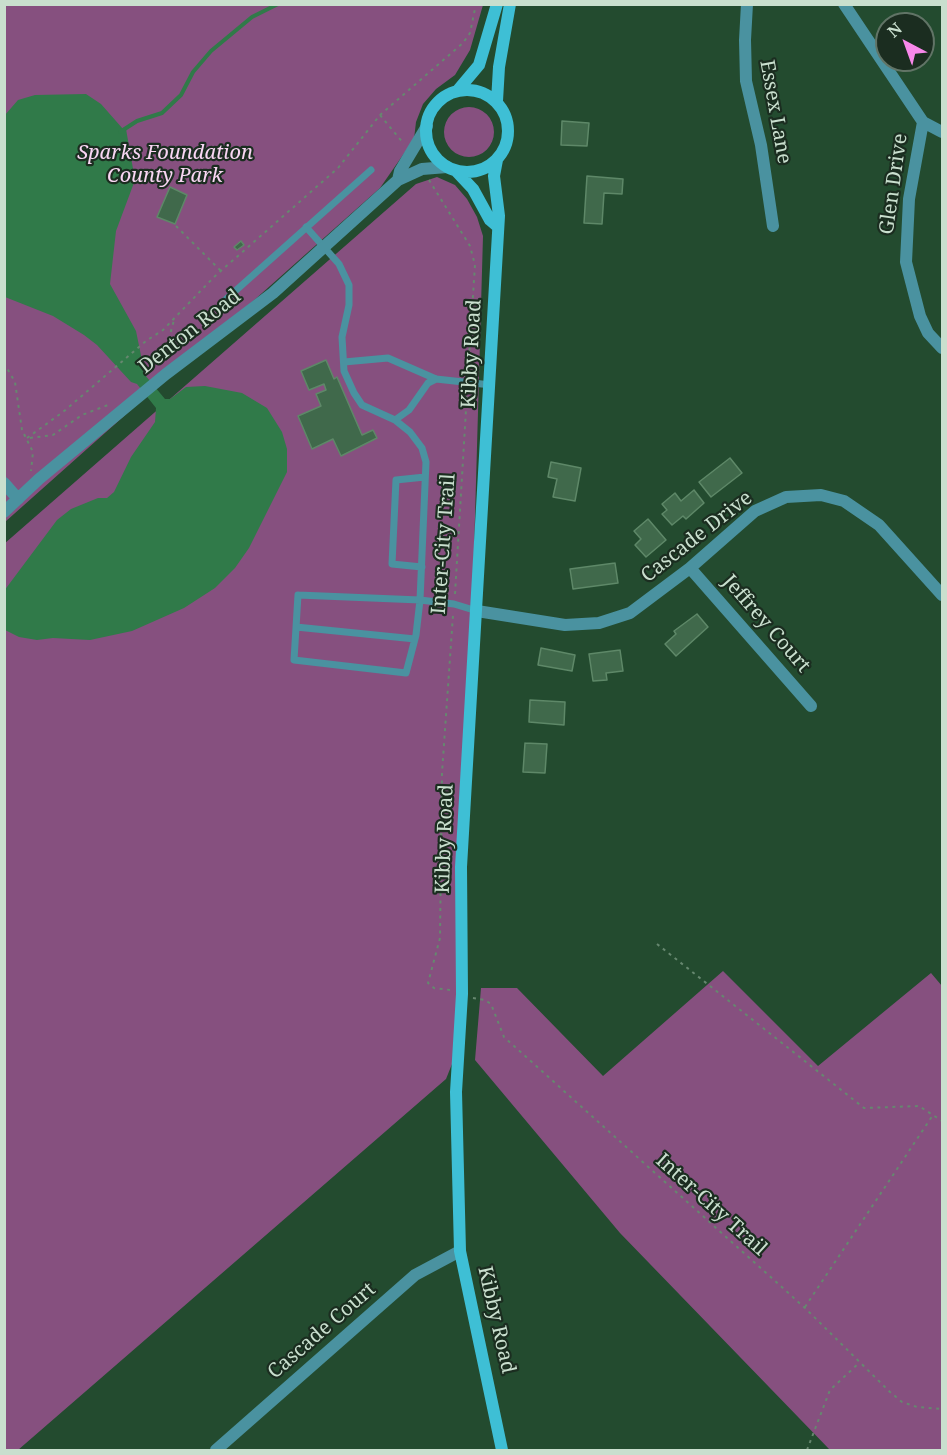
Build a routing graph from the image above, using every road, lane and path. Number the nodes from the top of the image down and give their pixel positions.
1 (477, 4) edge
2 (497, 4) edge
3 (510, 4) edge
4 (747, 4) edge
5 (844, 4) edge
6 (458, 90) junction
7 (497, 100) junction
8 (380, 115) junction
9 (923, 122) junction
10 (427, 126) junction
11 (942, 132) edge
12 (411, 153) junction
13 (497, 160) junction
14 (422, 169) junction
15 (370, 170) dead end
16 (452, 170) junction
17 (398, 180) junction
18 (176, 226) dead end
19 (497, 226) junction
20 (773, 226) dead end
21 (306, 227) junction
22 (324, 247) junction
23 (221, 272) junction
24 (224, 301) dead end
25 (174, 320) junction
26 (942, 348) edge
27 (344, 362) junction
28 (4, 363) edge
29 (162, 372) junction
30 (436, 379) junction
31 (467, 383) junction
32 (490, 385) junction
33 (109, 404) dead end
34 (395, 420) junction
35 (27, 438) junction
36 (31, 471) dead end
37 (425, 477) junction
38 (4, 483) edge
39 (18, 499) junction
40 (4, 512) edge
41 (422, 567) junction
42 (690, 568) junction
43 (942, 595) edge
44 (420, 600) junction
45 (454, 604) junction
46 (477, 611) junction
47 (296, 627) junction
48 (415, 639) junction
49 (811, 706) dead end
50 (657, 944) dead end
51 (446, 990) dead end
52 (479, 998) dead end
53 (933, 1115) junction
54 (942, 1121) edge
55 (460, 1251) junction
56 (805, 1308) junction
57 (859, 1363) junction
58 (942, 1409) edge
59 (216, 1450) edge
60 (502, 1450) edge
61 (807, 1450) edge

1 - 8 path
2 - 6 main road
3 - 7 main road
4 - 20 street, Essex Lane
5 - 9 street, Glen Drive
6 - 7 main road
6 - 10 main road
7 - 13 main road
8 - 12 path
8 - 23 path
9 - 11 street
9 - 26 street, Glen Drive
10 - 12 street, Denton Road
10 - 16 main road
12 - 17 street, Denton Road
13 - 16 main road
13 - 19 main road, Kibby Road
14 - 16 street, Denton Road
14 - 17 street, Denton Road
14 - 31 path, Inter-City Trail
15 - 21 lane
16 - 19 main road
17 - 22 street, Denton Road
18 - 23 path
19 - 32 main road, Kibby Road
21 - 22 lane
21 - 24 lane
22 - 27 lane
22 - 29 street, Denton Road
23 - 25 path
25 - 29 path
25 - 35 path
27 - 30 lane
27 - 34 lane
28 - 35 path
29 - 39 street, Denton Road
30 - 31 lane
30 - 34 lane
31 - 32 lane
31 - 45 path, Inter-City Trail
32 - 46 main road, Kibby Road
33 - 35 path
34 - 37 lane
35 - 36 path
37 - 41 lane
37 - 41 lane
38 - 39 street
39 - 40 street, Denton Road
41 - 44 lane
42 - 43 street, Cascade Drive
42 - 46 street, Cascade Drive
42 - 49 street, Jeffrey Court
44 - 45 lane
44 - 47 lane
44 - 48 lane
45 - 46 lane
45 - 51 path, Inter-City Trail
46 - 55 main road, Kibby Road
47 - 48 lane
47 - 48 lane
50 - 53 path
52 - 56 path, Inter-City Trail
53 - 54 path
53 - 56 path
55 - 59 street, Cascade Court
55 - 60 main road, Kibby Road
56 - 57 path, Inter-City Trail
57 - 58 path, Inter-City Trail
57 - 61 path

